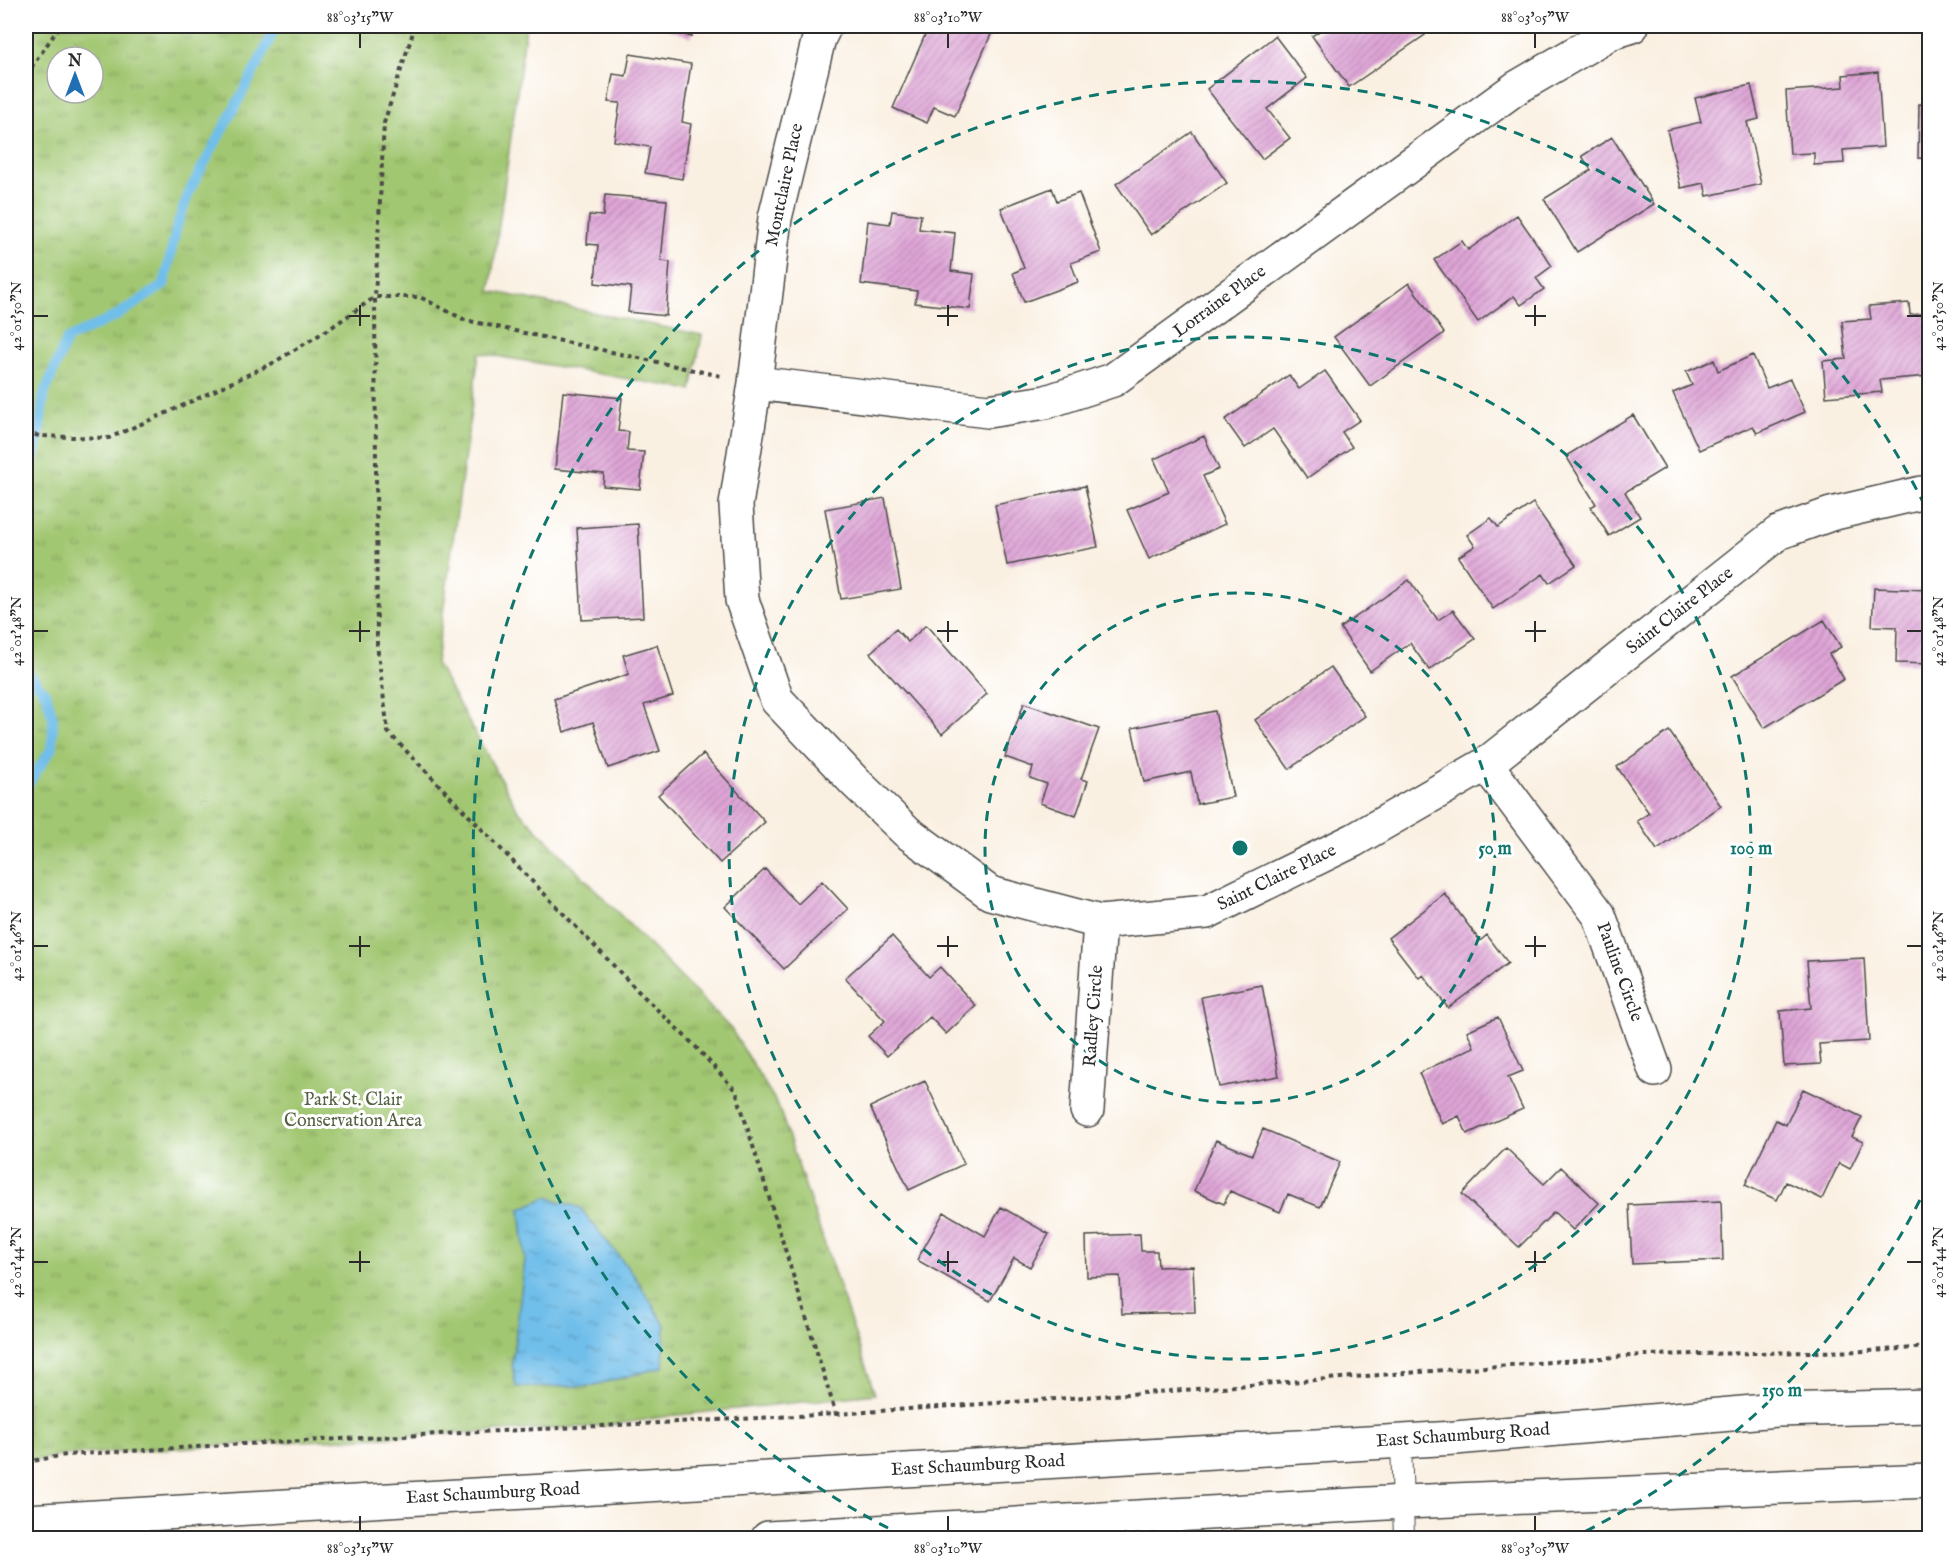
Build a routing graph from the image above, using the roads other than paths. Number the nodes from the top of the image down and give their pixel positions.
1 (825, 26) edge
2 (1632, 26) edge
3 (755, 383) junction
4 (1929, 494) edge
5 (1486, 764) junction
6 (1100, 922) junction
7 (1655, 1070) dead end
8 (1088, 1110) dead end
9 (1929, 1406) edge
10 (1401, 1442) junction
11 (1929, 1480) edge
12 (1404, 1502) junction
13 (26, 1521) edge
14 (768, 1539) edge
15 (1404, 1539) edge

1 - 3 street, Montclaire Place
2 - 3 street, Lorraine Place
3 - 6 street, Saint Claire Place
4 - 5 street, Saint Claire Place
5 - 6 street, Saint Claire Place
5 - 7 street, Pauline Circle
6 - 8 street, Radley Circle
9 - 10 street, East Schaumburg Road
10 - 12 lane
10 - 13 street, East Schaumburg Road
11 - 12 street
12 - 14 street
12 - 15 lane

